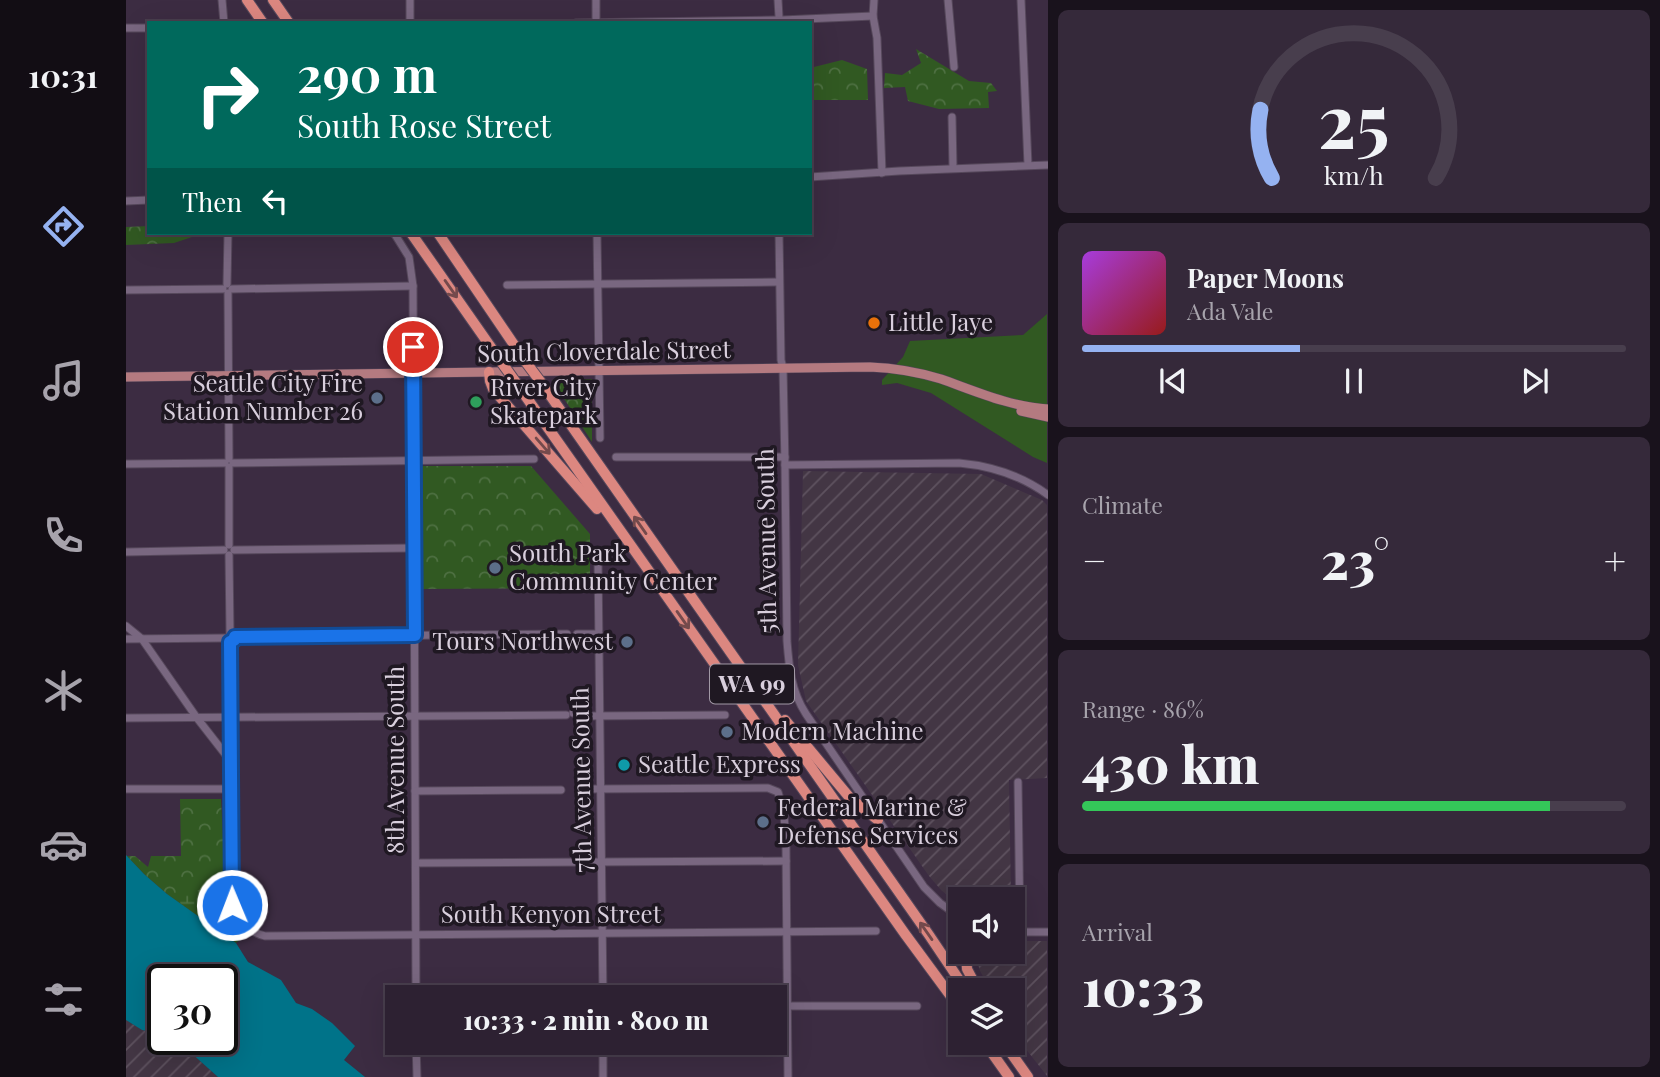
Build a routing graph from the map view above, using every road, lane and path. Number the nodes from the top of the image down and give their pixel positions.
1 (222, 0) edge
2 (247, 0) edge
3 (273, 0) edge
4 (410, 0) edge
5 (596, 0) edge
6 (778, 0) edge
7 (874, 0) edge
8 (948, 0) edge
9 (1021, 0) edge
10 (873, 16) junction
11 (224, 21) edge
12 (262, 21) edge
13 (288, 21) edge
14 (410, 21) edge
15 (596, 21) edge
16 (779, 21) edge
17 (126, 28) edge
18 (147, 28) edge
19 (954, 68) dead end
20 (952, 117) dead end
21 (1028, 165) junction
22 (1048, 165) edge
23 (953, 168) junction
24 (882, 173) junction
25 (812, 177) edge
26 (147, 200) edge
27 (126, 201) edge
28 (228, 235) edge
29 (395, 235) edge
30 (412, 235) edge
31 (439, 235) edge
32 (597, 235) edge
33 (779, 235) edge
34 (779, 282) junction
35 (597, 284) junction
36 (507, 285) dead end
37 (413, 286) junction
38 (228, 289) junction
39 (126, 290) edge
40 (783, 369) junction
41 (598, 371) junction
42 (489, 372) junction
43 (413, 373) junction
44 (228, 376) junction
45 (126, 377) edge
46 (955, 384) junction
47 (1048, 409) edge
48 (1048, 416) edge
49 (600, 438) dead end
50 (615, 457) dead end
51 (534, 459) dead end
52 (414, 460) junction
53 (785, 461) junction
54 (229, 463) junction
55 (126, 464) edge
56 (1048, 495) edge
57 (415, 548) junction
58 (229, 550) junction
59 (126, 552) edge
60 (635, 553) junction
61 (598, 561) dead end
62 (126, 626) edge
63 (567, 634) dead end
64 (577, 634) dead end
65 (599, 634) junction
66 (415, 635) junction
67 (230, 637) junction
68 (126, 639) edge
69 (142, 639) junction
70 (722, 641) junction
71 (725, 715) dead end
72 (600, 716) junction
73 (415, 717) junction
74 (126, 718) edge
75 (197, 718) junction
76 (230, 718) junction
77 (230, 760) junction
78 (1018, 782) dead end
79 (126, 789) edge
80 (230, 789) junction
81 (591, 789) dead end
82 (601, 789) junction
83 (561, 790) dead end
84 (415, 791) junction
85 (878, 820) junction
86 (602, 861) junction
87 (786, 861) junction
88 (416, 863) junction
89 (1017, 887) edge
90 (948, 909) edge
91 (876, 931) dead end
92 (788, 932) junction
93 (1025, 932) edge
94 (1048, 932) edge
95 (602, 934) junction
96 (416, 935) junction
97 (958, 978) edge
98 (416, 985) edge
99 (603, 985) edge
100 (948, 992) edge
101 (788, 1006) junction
102 (917, 1006) dead end
103 (416, 1055) edge
104 (603, 1055) edge
105 (993, 1055) edge
106 (1014, 1055) edge
107 (1025, 1072) edge
108 (417, 1077) edge
109 (603, 1077) edge
110 (788, 1077) edge
111 (1009, 1077) edge

1 - 11 street
2 - 12 highway
3 - 13 highway
4 - 14 street
5 - 15 street
6 - 16 street
7 - 10 street
8 - 19 street
9 - 21 street
10 - 16 street
10 - 24 street
17 - 18 street
20 - 23 street
21 - 22 street
21 - 23 street
23 - 24 street
24 - 25 street
26 - 27 street
28 - 38 street
29 - 37 street, 8th Avenue South
30 -> 60 highway, WA 99, bridge
70 -> 31 highway, WA 99, bridge
32 - 35 street
33 - 34 street, 5th Avenue South
34 - 35 street
34 - 40 street, 5th Avenue South
35 - 36 street
35 - 41 street
37 - 38 street
37 - 43 street, 8th Avenue South
38 - 39 street
38 - 44 street
40 - 41 main road, South Cloverdale Street
40 - 46 main road, South Cloverdale Street
40 - 53 street, 5th Avenue South
41 - 42 main road, South Cloverdale Street
41 - 49 street
42 - 43 main road, South Cloverdale Street
42 -> 60 highway
43 - 44 main road, South Cloverdale Street
43 - 52 street, 8th Avenue South
44 - 45 main road, South Cloverdale Street
44 - 54 street
46 - 47 main road, South Cloverdale Street
46 - 48 main road, South Cloverdale Street
50 - 53 street
51 - 52 street
52 - 54 street
52 - 57 street, 8th Avenue South
53 - 56 street
53 - 85 street, 5th Avenue South
54 - 55 street
54 - 58 street
57 - 58 street
57 - 66 street, 8th Avenue South
58 - 59 street
58 - 67 street
60 -> 100 highway, WA 99
61 - 65 street, 7th Avenue South
62 - 69 street
63 - 66 street
64 - 65 street
65 - 72 street, 7th Avenue South
66 - 67 street
66 - 73 street, 8th Avenue South
67 - 69 street
67 - 76 street
68 - 69 street
69 - 75 street
70 - 85 highway
97 -> 70 highway, WA 99
71 - 72 street
72 - 73 street
72 - 82 street, 7th Avenue South
73 - 76 street
73 - 84 street, 8th Avenue South
74 - 75 street
75 - 76 street
75 - 77 street
76 - 77 street
77 - 80 street
78 - 89 street
79 - 80 street
80 - 96 street, South Kenyon Street
81 - 82 street
82 - 86 street, 7th Avenue South
82 - 87 street
83 - 84 street
84 - 88 street, 8th Avenue South
85 - 90 street, 5th Avenue South
86 - 87 street
86 - 88 street
86 - 95 street, 7th Avenue South
87 - 92 street
88 - 96 street, 8th Avenue South
91 - 92 street, South Kenyon Street
92 - 95 street, South Kenyon Street
92 - 101 street
93 - 94 street
95 - 96 street, South Kenyon Street
95 - 99 street, 7th Avenue South
96 - 98 street, 8th Avenue South
101 - 102 street
101 - 110 street
103 - 108 street
104 - 109 street
105 - 111 highway
106 - 107 highway

